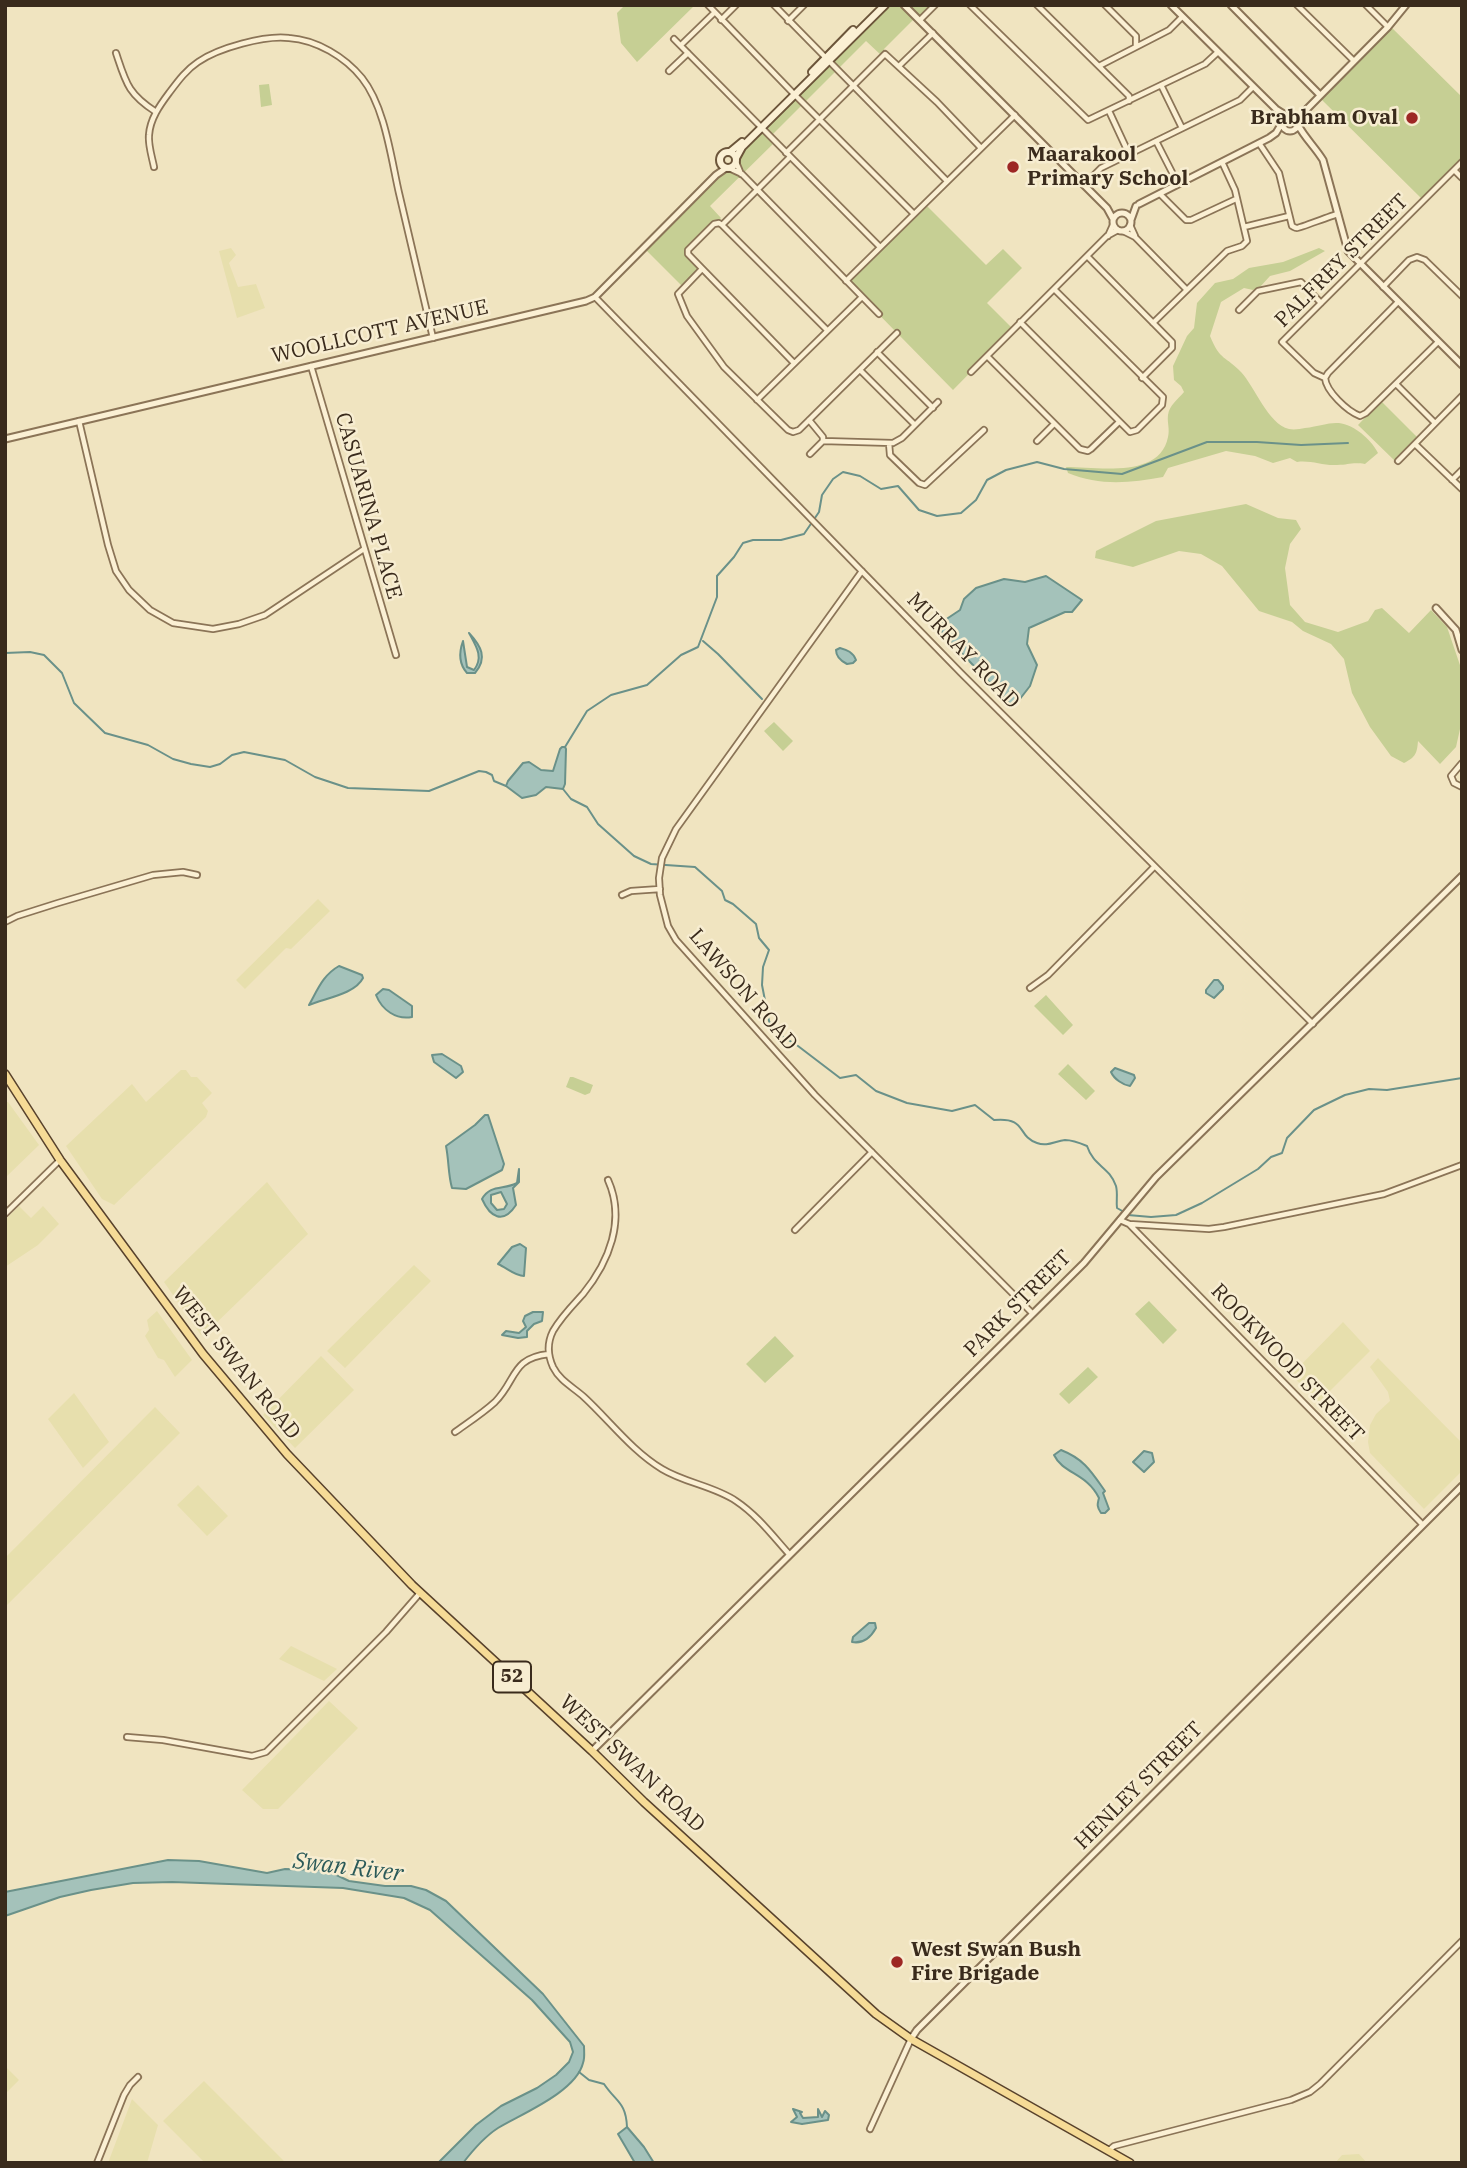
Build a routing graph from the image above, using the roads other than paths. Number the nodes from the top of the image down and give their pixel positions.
1 (708, 5) edge
2 (736, 5) edge
3 (774, 5) edge
4 (804, 5) edge
5 (879, 5) edge
6 (886, 5) edge
7 (934, 5) edge
8 (970, 5) edge
9 (1037, 5) edge
10 (1105, 5) edge
11 (1171, 5) edge
12 (1231, 5) edge
13 (1297, 5) edge
14 (1366, 5) edge
15 (1406, 5) edge
16 (905, 6) edge
17 (714, 13) junction
18 (1182, 17) junction
19 (721, 20) junction
20 (920, 20) junction
21 (788, 21) junction
22 (1388, 27) junction
23 (933, 33) junction
24 (674, 39) dead end
25 (681, 45) junction
26 (1136, 46) junction
27 (1218, 52) junction
28 (116, 53) dead end
29 (688, 53) junction
30 (828, 59) junction
31 (1354, 61) junction
32 (899, 66) junction
33 (1098, 66) junction
34 (669, 71) dead end
35 (854, 85) junction
36 (1161, 85) junction
37 (1253, 87) junction
38 (794, 94) junction
39 (1320, 95) junction
40 (1129, 101) junction
41 (1276, 109) junction
42 (1307, 109) junction
43 (1109, 111) junction
44 (156, 112) junction
45 (1015, 115) junction
46 (1290, 116) junction
47 (820, 119) junction
48 (1282, 122) junction
49 (1298, 124) junction
50 (761, 126) junction
51 (1182, 128) junction
52 (1289, 130) junction
53 (1276, 133) junction
54 (1304, 137) junction
55 (1156, 141) junction
56 (1259, 143) junction
57 (981, 148) junction
58 (1129, 154) junction
59 (788, 155) junction
60 (734, 157) junction
61 (1222, 162) junction
62 (1462, 162) edge
63 (725, 166) junction
64 (154, 167) dead end
65 (1454, 170) junction
66 (741, 174) junction
67 (1462, 178) edge
68 (947, 181) junction
69 (1178, 184) junction
70 (1084, 185) junction
71 (757, 190) junction
72 (1160, 194) junction
73 (1236, 199) junction
74 (1138, 205) junction
75 (1107, 208) junction
76 (1122, 213) junction
77 (914, 214) junction
78 (1338, 214) junction
79 (1289, 216) junction
80 (1113, 222) junction
81 (1130, 222) junction
82 (722, 225) junction
83 (1244, 228) junction
84 (1121, 231) junction
85 (1107, 236) junction
86 (1135, 237) junction
87 (880, 247) junction
88 (1087, 256) junction
89 (1360, 264) junction
90 (701, 270) junction
91 (846, 281) junction
92 (1383, 287) junction
93 (1054, 289) junction
94 (1186, 290) junction
95 (1462, 296) edge
96 (595, 297) junction
97 (862, 297) junction
98 (1398, 302) junction
99 (1321, 303) junction
100 (1239, 310) dead end
101 (879, 314) dead end
102 (1020, 322) junction
103 (1153, 323) junction
104 (827, 330) junction
105 (897, 333) dead end
106 (433, 338) junction
107 (1438, 342) junction
108 (877, 352) junction
109 (987, 356) junction
110 (794, 363) junction
111 (1462, 365) edge
112 (311, 366) junction
113 (860, 370) junction
114 (971, 372) dead end
115 (1142, 378) junction
116 (1325, 378) junction
117 (1396, 383) junction
118 (1462, 396) edge
119 (757, 400) junction
120 (938, 402) dead end
121 (933, 408) junction
122 (809, 420) junction
123 (79, 421) junction
124 (1119, 422) junction
125 (1435, 423) junction
126 (1054, 424) junction
127 (915, 425) junction
128 (984, 430) dead end
129 (5, 439) edge
130 (823, 441) junction
131 (1037, 441) dead end
132 (889, 443) junction
133 (1415, 444) junction
134 (810, 454) dead end
135 (1398, 461) dead end
136 (1462, 470) edge
137 (1452, 480) junction
138 (1462, 489) edge
139 (364, 549) junction
140 (862, 571) junction
141 (1436, 608) dead end
142 (1462, 650) edge
143 (396, 655) dead end
144 (1462, 763) edge
145 (1462, 787) edge
146 (1154, 867) junction
147 (197, 875) dead end
148 (1462, 876) edge
149 (660, 889) junction
150 (622, 895) dead end
151 (5, 922) edge
152 (1030, 988) dead end
153 (1313, 1024) junction
154 (5, 1074) edge
155 (872, 1152) junction
156 (60, 1160) junction
157 (1462, 1165) edge
158 (608, 1180) dead end
159 (5, 1214) edge
160 (1119, 1220) junction
161 (1129, 1224) junction
162 (795, 1230) dead end
163 (1032, 1312) junction
164 (549, 1354) junction
165 (456, 1432) dead end
166 (1462, 1486) edge
167 (1422, 1524) junction
168 (789, 1554) junction
169 (420, 1593) junction
170 (127, 1737) dead end
171 (592, 1751) junction
172 (1462, 1941) edge
173 (911, 2039) junction
174 (138, 2077) dead end
175 (870, 2129) dead end
176 (1108, 2151) junction
177 (97, 2163) edge
178 (1130, 2163) edge

1 - 17 street
2 - 19 street
3 - 21 street
4 - 21 street
5 - 30 main road
6 - 30 main road
7 - 20 street
8 - 43 street
9 - 33 street
10 - 26 street
11 - 18 street
12 - 39 street
13 - 31 street
14 - 22 street
15 - 22 street
16 - 20 street
17 - 19 street
17 - 25 street
18 - 26 street
18 - 27 street
19 - 38 street
20 - 23 street
21 - 30 street
22 - 31 street
23 - 32 street
23 - 45 street
24 - 25 street
25 - 29 street
26 - 33 street
27 - 36 street
27 - 37 street
28 - 44 street
29 - 34 street
29 - 50 street
30 - 35 street
30 - 38 main road
31 - 39 street
32 - 35 street
32 - 57 street
33 - 40 street
35 - 47 street
35 - 68 street
36 - 40 street
36 - 51 street
37 - 41 street
37 - 51 street
38 - 47 street
38 - 50 main road
39 - 42 street
40 - 43 street
41 - 46 street
41 - 48 street
42 - 46 street
42 - 49 street
43 - 58 street
44 - 64 street
44 - 106 street
45 - 57 street
45 - 70 street
46 - 48 street
46 - 49 street
47 - 59 street
47 - 77 street
48 - 52 street
48 - 53 street
49 - 52 street
49 - 54 street
50 - 59 street
50 - 60 main road
51 - 55 street
52 - 53 street
52 - 54 street
53 - 56 street
54 - 78 street
55 - 58 street
55 - 69 street
56 - 61 street
56 - 79 street
57 - 68 street
58 - 70 street
59 - 71 street
59 - 87 street
60 - 63 main road
60 - 63 main road
60 - 66 street
61 - 69 street
61 - 73 street
62 - 65 street, PALFREY STREET
63 - 66 street
63 - 96 street
65 - 67 street
65 - 89 street, PALFREY STREET
66 - 71 street
68 - 77 street
69 - 72 street
70 - 75 street
71 - 82 street
71 - 91 street
72 - 73 street
72 - 74 street
73 - 83 street
74 - 76 street
74 - 81 street
75 - 76 street
75 - 80 street
76 - 80 street
76 - 81 street
77 - 87 street
78 - 79 street
78 - 89 street
79 - 83 street
80 - 84 street
80 - 85 street
81 - 84 street
81 - 86 street
82 - 90 street
82 - 104 street
83 - 94 street
84 - 85 street
84 - 86 street
85 - 88 street
86 - 94 street
87 - 91 street
88 - 93 street
88 - 103 street
89 - 92 street
89 - 99 street, PALFREY STREET
90 - 110 street
90 - 119 street
91 - 97 street
92 - 95 street
92 - 98 street
93 - 102 street
93 - 115 street
94 - 103 street
96 - 106 street, WOOLLCOTT AVENUE
96 - 140 street, MURRAY ROAD
97 - 101 street
97 - 104 street
98 - 107 street
98 - 116 street
99 - 100 street
99 - 116 street, PALFREY STREET
102 - 109 street
102 - 124 street
103 - 115 street
104 - 110 street
105 - 108 street
106 - 112 street, WOOLLCOTT AVENUE
107 - 111 street
107 - 117 street
108 - 113 street
108 - 121 street
109 - 114 street
109 - 126 street
110 - 119 street
112 - 123 street, WOOLLCOTT AVENUE
112 - 139 street, CASUARINA PLACE
113 - 122 street
113 - 127 street
115 - 124 street
116 - 117 street
117 - 125 street
118 - 125 street
119 - 122 street
120 - 121 street
121 - 127 street
122 - 130 street
123 - 129 street, WOOLLCOTT AVENUE
123 - 139 street
124 - 126 street
125 - 133 street
126 - 131 street
127 - 132 street
128 - 132 street
130 - 132 street
130 - 134 street
133 - 135 street
133 - 137 street
136 - 137 street
137 - 138 street
139 - 143 street, CASUARINA PLACE
140 - 146 street, MURRAY ROAD
140 - 149 street, LAWSON ROAD
141 - 142 street
144 - 145 street
146 - 152 street
146 - 153 street, MURRAY ROAD
147 - 151 street
148 - 153 street, PARK STREET
149 - 150 street
149 - 155 street, LAWSON ROAD
153 - 160 street, PARK STREET
154 - 156 main road, WEST SWAN ROAD / 52
155 - 162 street
155 - 163 street, LAWSON ROAD
156 - 159 street
156 - 169 main road, WEST SWAN ROAD / 52
157 - 161 street
158 - 164 street
160 - 161 street
160 - 163 street, PARK STREET
161 - 167 street, ROOKWOOD STREET
163 - 168 street, PARK STREET
164 - 165 street
164 - 168 street
166 - 167 street, HENLEY STREET
167 - 173 street, HENLEY STREET
168 - 171 street, PARK STREET
169 - 170 street
169 - 171 main road, WEST SWAN ROAD / 52
171 - 173 main road, WEST SWAN ROAD / 52
172 - 176 street
173 - 175 street, HENLEY STREET
173 - 176 main road, WEST SWAN ROAD / 52
174 - 177 street
176 - 178 main road, WEST SWAN ROAD / 52

